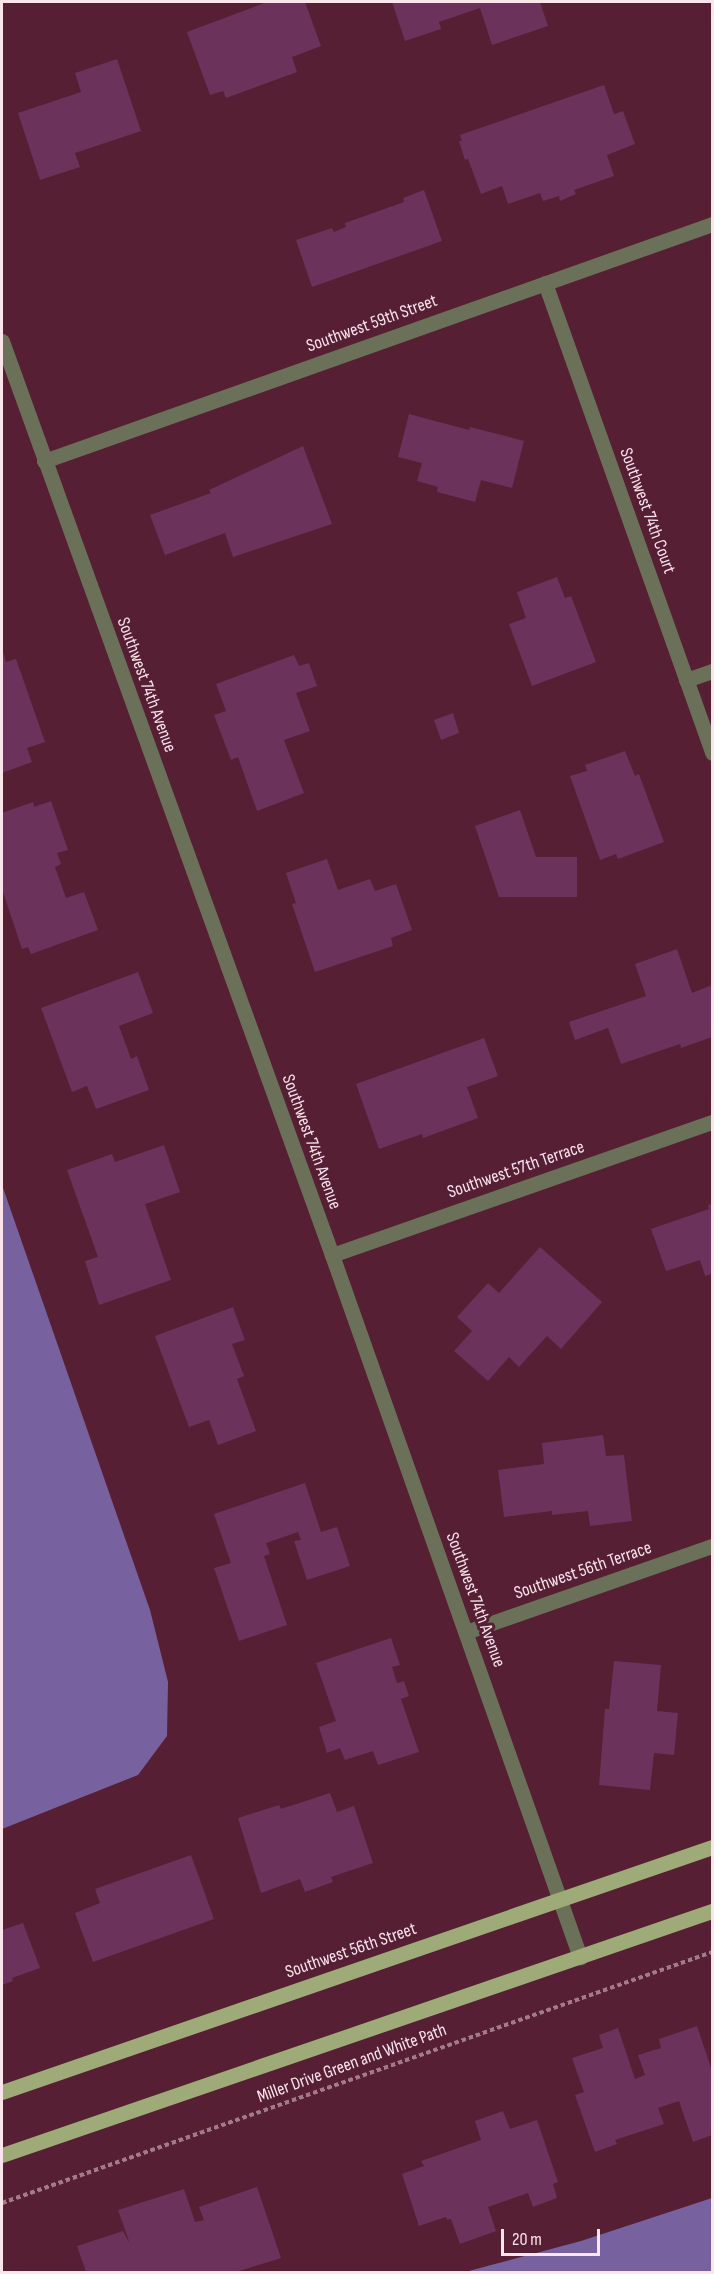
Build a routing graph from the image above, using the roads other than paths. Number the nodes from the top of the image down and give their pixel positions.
1 (712, 224) edge
2 (545, 283) junction
3 (2, 341) edge
4 (44, 462) junction
5 (712, 671) edge
6 (686, 680) junction
7 (712, 753) edge
8 (712, 1122) edge
9 (332, 1255) junction
10 (712, 1546) edge
11 (466, 1632) junction
12 (712, 1847) edge
13 (560, 1899) junction
14 (712, 1911) edge
15 (580, 1957) junction
16 (2, 2092) edge
17 (2, 2155) edge

1 - 2 street, Southwest 59th Street
2 - 4 street, Southwest 59th Street
2 - 6 street, Southwest 74th Court
3 - 4 street, Southwest 74th Avenue
4 - 9 street, Southwest 74th Avenue
5 - 6 street
6 - 7 street, Southwest 74th Court
8 - 9 street, Southwest 57th Terrace
9 - 11 street, Southwest 74th Avenue
10 - 11 street, Southwest 56th Terrace
11 - 13 street, Southwest 74th Avenue
12 - 13 main road, Southwest 56th Street
13 - 15 street, Southwest 74th Avenue
13 - 16 main road, Southwest 56th Street
14 - 15 main road
15 - 17 main road

